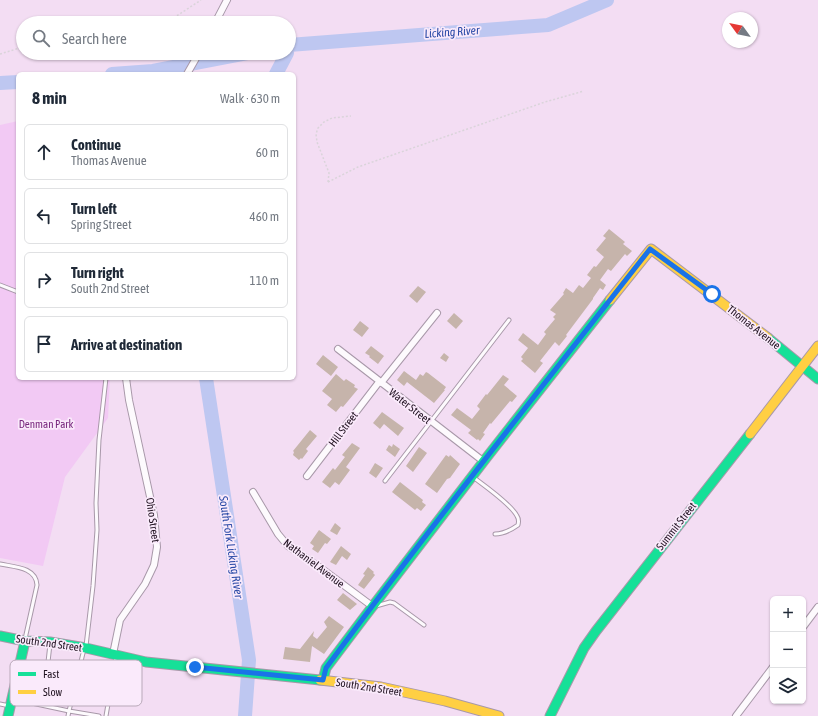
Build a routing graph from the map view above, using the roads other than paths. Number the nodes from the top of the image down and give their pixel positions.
1 (226, 2) edge
2 (219, 16) edge
3 (195, 60) edge
4 (188, 72) edge
5 (0, 285) edge
6 (16, 291) edge
7 (438, 313) dead end
8 (510, 320) dead end
9 (818, 346) edge
10 (338, 349) dead end
11 (803, 366) junction
12 (818, 378) edge
13 (106, 380) edge
14 (126, 380) edge
15 (380, 383) junction
16 (431, 422) junction
17 (483, 461) junction
18 (306, 476) dead end
19 (472, 476) junction
20 (385, 481) dead end
21 (253, 492) dead end
22 (495, 534) dead end
23 (0, 564) edge
24 (372, 606) junction
25 (818, 608) edge
26 (806, 623) edge
27 (424, 625) dead end
28 (0, 636) edge
29 (25, 641) junction
30 (50, 642) junction
31 (85, 648) junction
32 (115, 654) junction
33 (21, 660) edge
34 (48, 660) edge
35 (82, 660) edge
36 (114, 660) edge
37 (138, 660) edge
38 (142, 661) edge
39 (772, 668) edge
40 (323, 680) junction
41 (10, 702) edge
42 (0, 704) edge
43 (11, 706) edge
44 (37, 706) edge
45 (70, 706) edge
46 (107, 706) edge
47 (69, 711) junction
48 (8, 716) edge
49 (68, 716) edge
50 (99, 716) edge
51 (106, 716) edge
52 (499, 716) edge
53 (550, 716) edge
54 (736, 716) edge

1 - 2 street
3 - 4 street
5 - 6 lane
7 - 15 street, Hill Street
8 - 16 lane
9 - 11 street, Summit Street
10 - 15 street, Water Street
11 - 12 street, Thomas Avenue
11 - 17 street, Thomas Avenue
11 - 53 street, Summit Street
13 - 31 lane
14 - 32 street, Ohio Street
15 - 16 street, Water Street
15 - 18 street, Hill Street
16 - 17 street, Water Street
16 - 20 lane
17 - 19 street
19 - 22 lane
19 - 24 street
21 - 24 street, Nathaniel Avenue
23 - 29 lane
24 - 27 lane
24 - 40 street
25 - 26 street
28 - 29 street, South 2nd Street
29 - 30 street, South 2nd Street
29 - 33 street
30 - 31 street, South 2nd Street
30 - 34 lane
31 - 32 street, South 2nd Street
31 - 35 lane
32 - 36 lane
32 - 37 street, South 2nd Street
38 - 40 street, South 2nd Street
39 - 54 street
40 - 52 street, South 2nd Street
41 - 42 lane
43 - 48 street
44 - 47 lane
45 - 47 lane
46 - 51 lane
47 - 49 lane
47 - 50 lane

